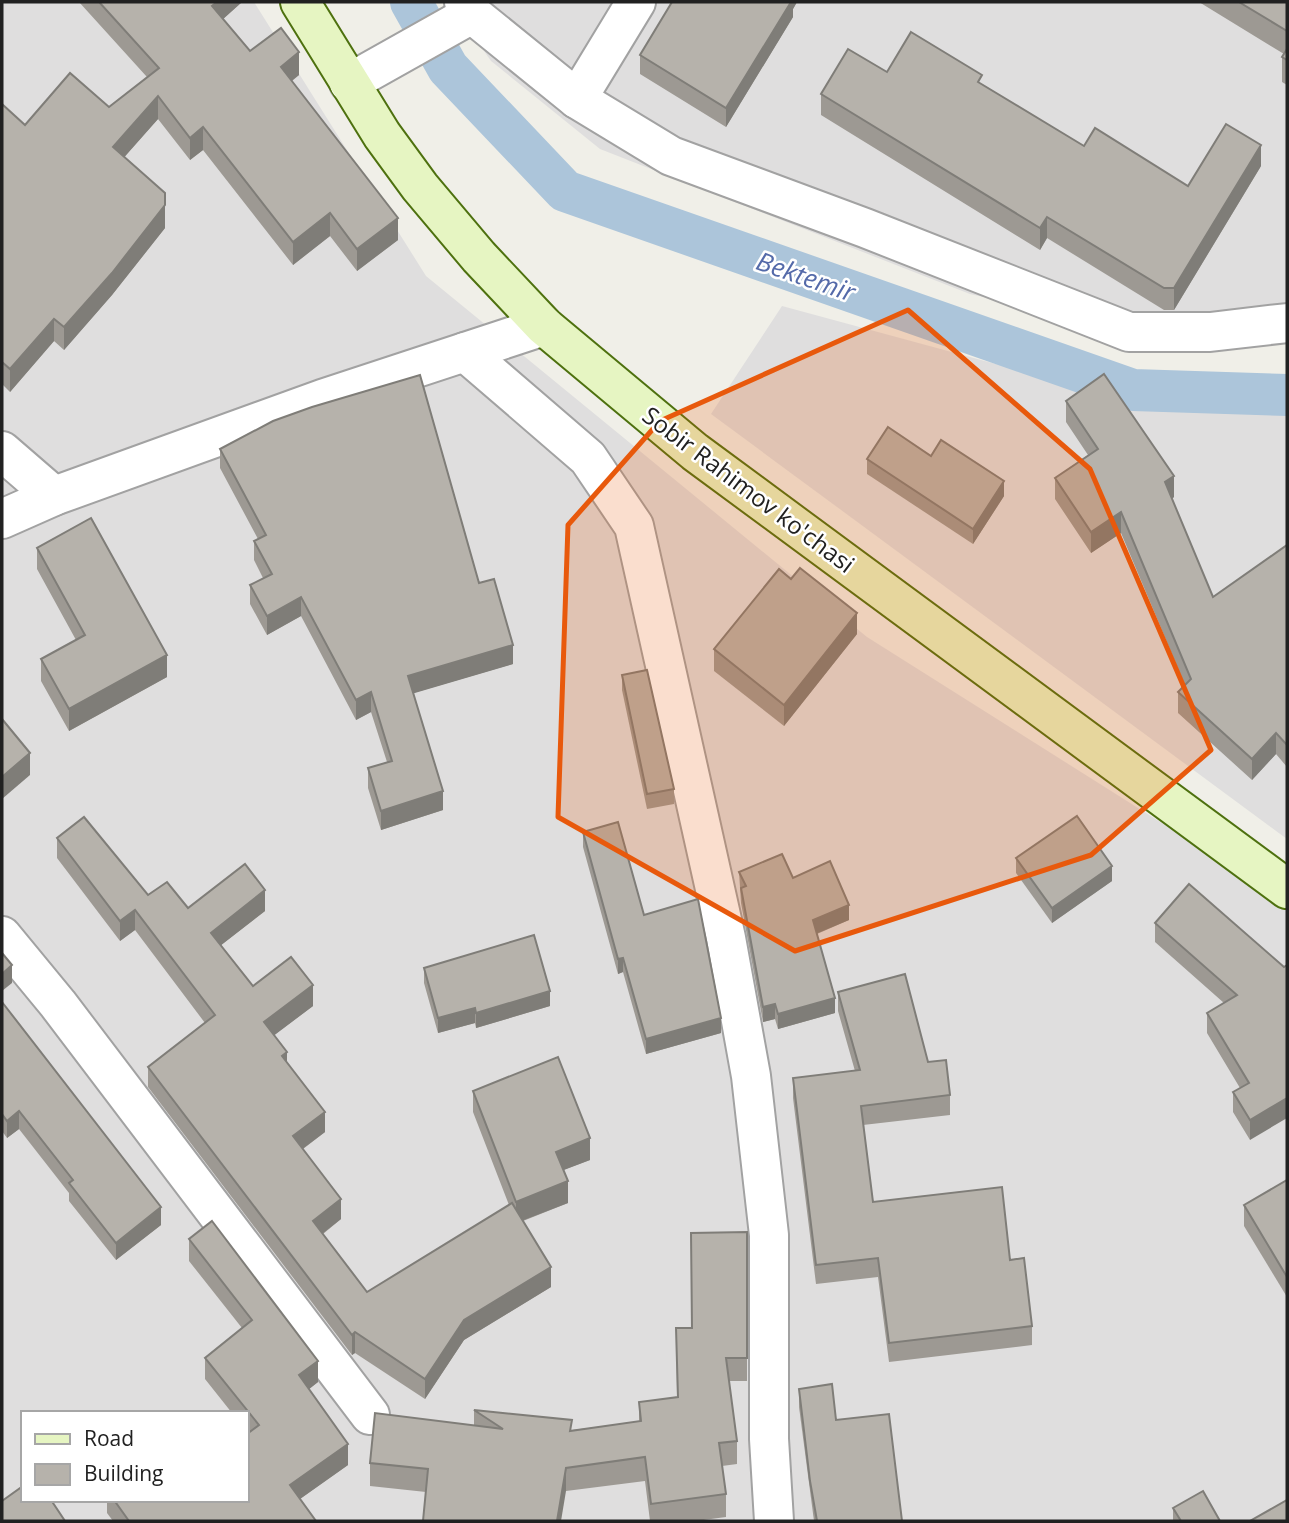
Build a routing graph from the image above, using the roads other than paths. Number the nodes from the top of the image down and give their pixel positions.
1 (300, 2) edge
2 (636, 2) edge
3 (460, 15) edge
4 (349, 83) junction
5 (577, 99) junction
6 (1287, 323) edge
7 (544, 326) junction
8 (465, 352) junction
9 (2, 451) edge
10 (54, 496) junction
11 (2, 519) edge
12 (1287, 889) edge
13 (2, 936) edge
14 (370, 1415) dead end
15 (774, 1521) edge

1 - 4 street, Sobir Rahimov ko'chasi
2 - 5 street
3 - 4 street
3 - 5 street
4 - 7 street, Sobir Rahimov ko'chasi
5 - 6 street
7 - 8 street
7 - 12 street, Sobir Rahimov ko'chasi
8 - 10 street
8 - 15 street
9 - 10 street
10 - 11 street
13 - 14 street

